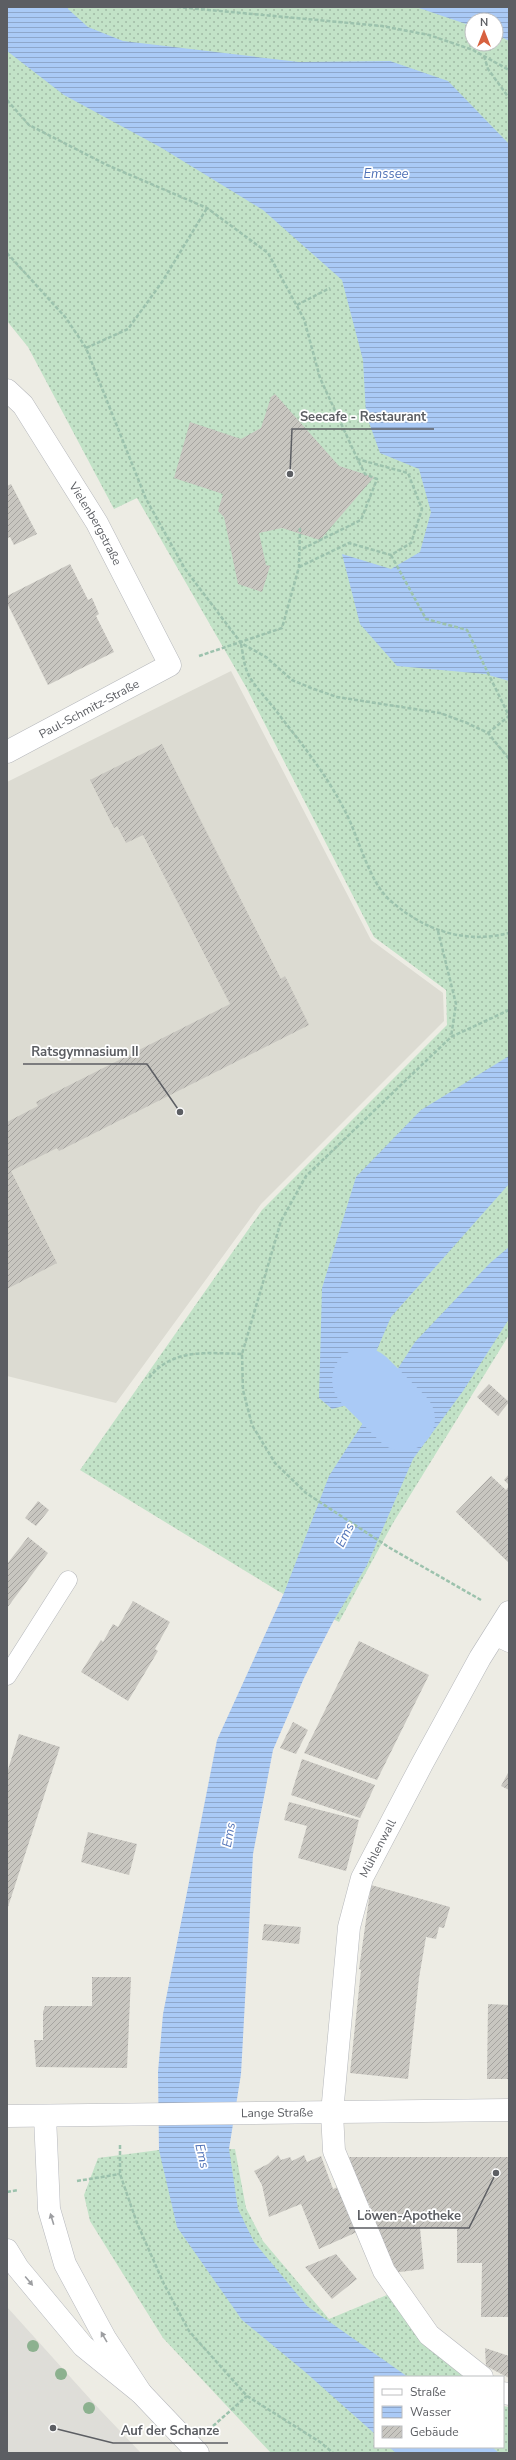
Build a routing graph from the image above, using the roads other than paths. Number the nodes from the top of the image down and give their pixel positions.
1 (7, 390) edge
2 (170, 665) joint
3 (7, 752) edge
4 (68, 1580) dead end
5 (508, 1613) edge
6 (501, 1640) edge
7 (7, 1676) edge
8 (509, 2110) edge
9 (332, 2113) junction
10 (7, 2116) edge
11 (45, 2116) junction
12 (7, 2250) edge
13 (481, 2376) edge
14 (141, 2393) junction
15 (194, 2450) edge

1 - 2 street, Vielenbergstraße
2 - 3 street, Paul-Schmitz-Straße
4 - 7 lane
5 - 6 street, Mühlenwall
6 - 9 street, Mühlenwall
8 - 9 street, Lange Straße
9 - 11 street, Lange Straße
9 - 13 street, Mühlenwall
10 - 11 street, Lange Straße
14 -> 11 street
12 -> 14 street
14 - 15 street

